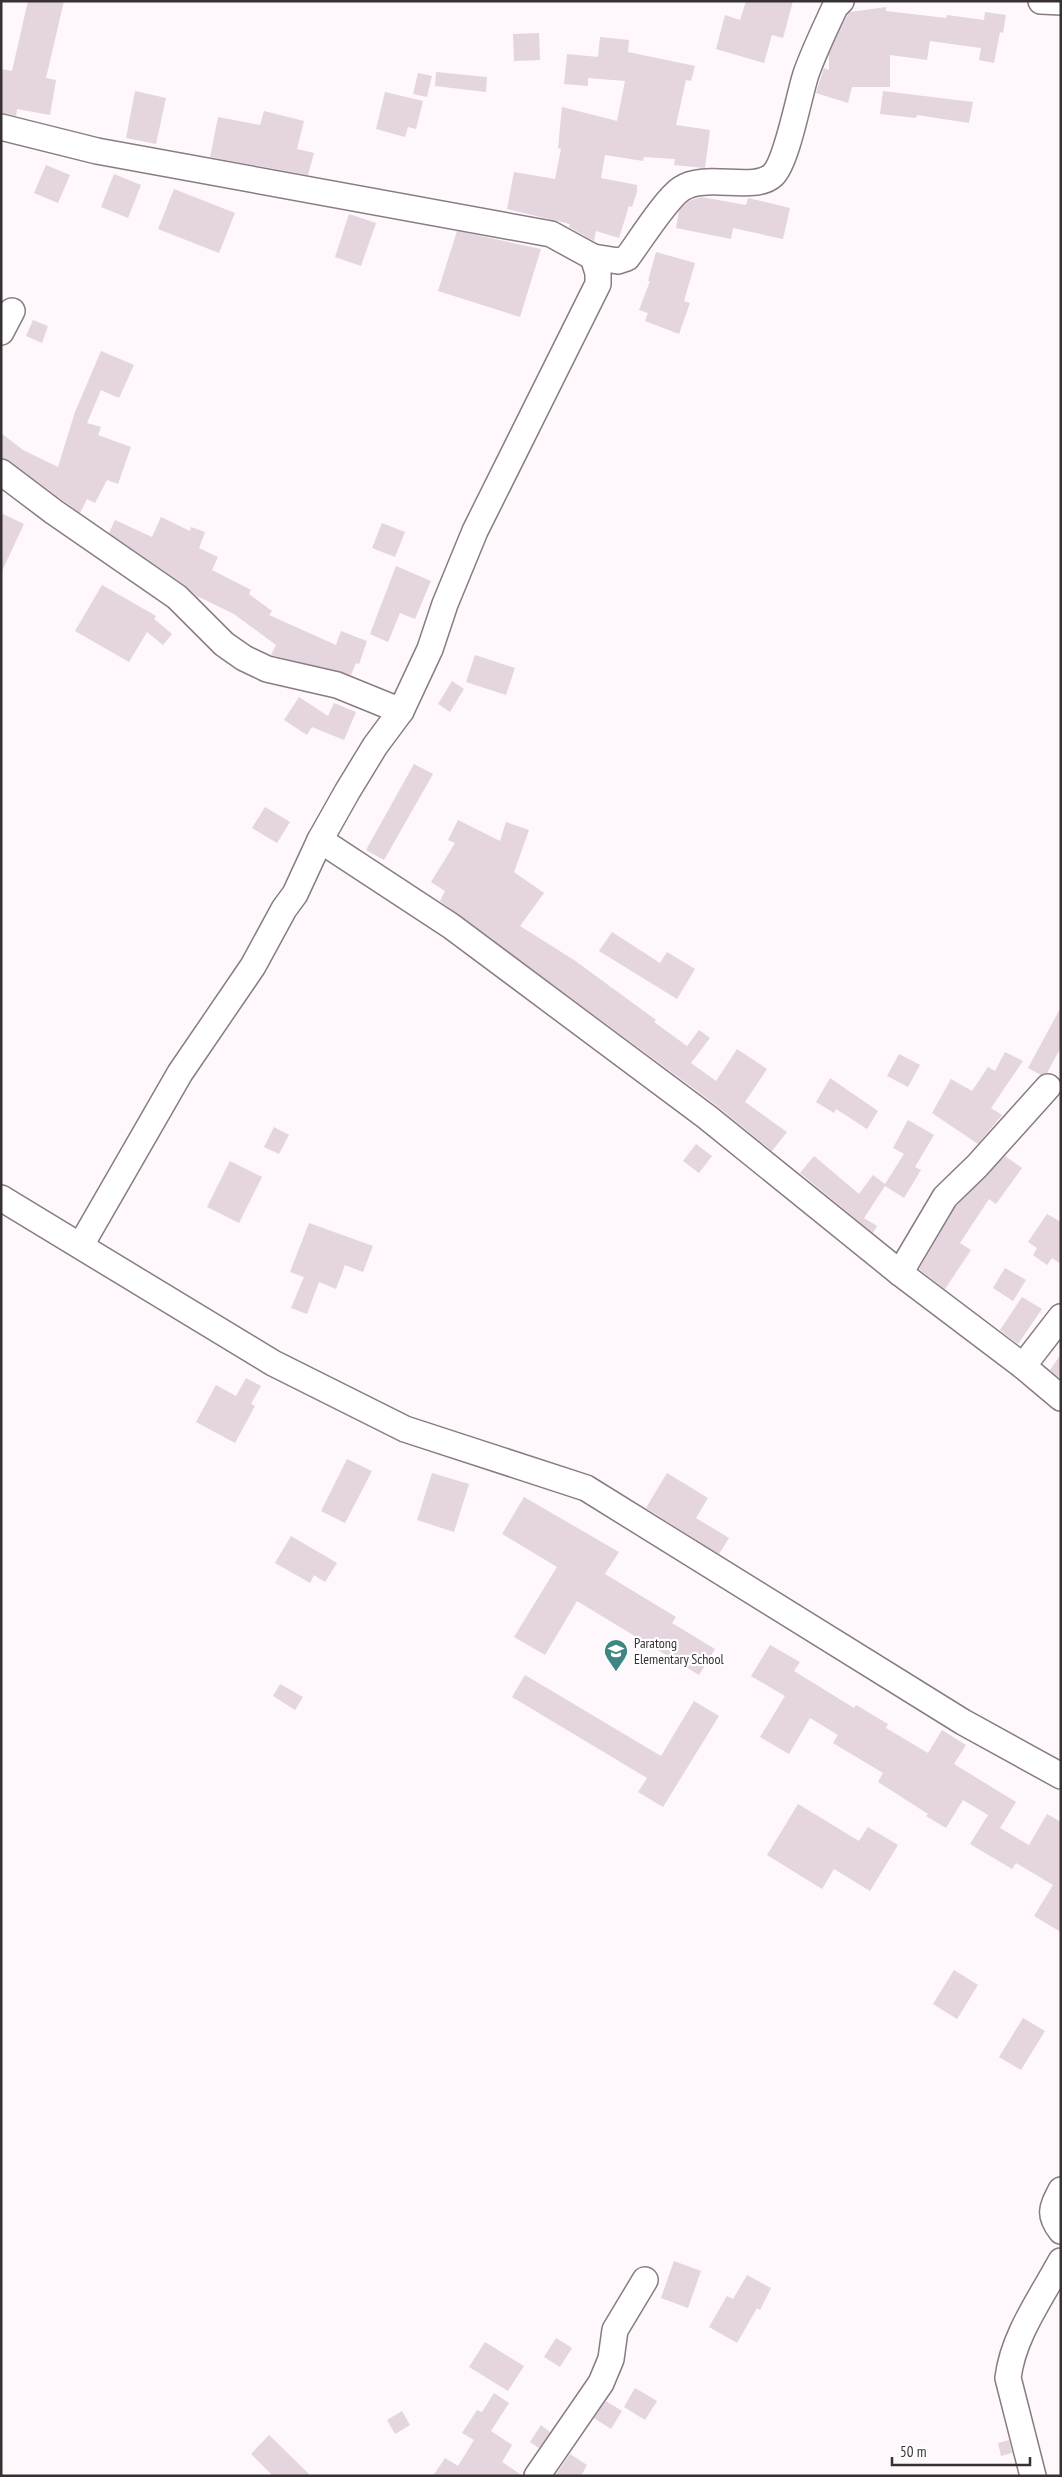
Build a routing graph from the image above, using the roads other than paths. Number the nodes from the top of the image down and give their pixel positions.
1 (841, 1) edge
2 (1041, 1) edge
3 (1061, 2) edge
4 (1, 127) edge
5 (592, 257) junction
6 (1, 472) edge
7 (401, 711) junction
8 (320, 840) junction
9 (1048, 1087) dead end
10 (1, 1198) edge
11 (82, 1245) junction
12 (900, 1273) junction
13 (1061, 1317) edge
14 (1023, 1366) junction
15 (1061, 1398) edge
16 (1061, 1776) edge
17 (1061, 2190) edge
18 (1061, 2231) edge
19 (1061, 2261) edge
20 (645, 2280) dead end
21 (537, 2476) edge
22 (1034, 2476) edge

1 - 5 street
2 - 3 street
4 - 5 street
5 - 7 street
6 - 7 street
7 - 8 street
8 - 11 street
8 - 12 street
9 - 12 street
10 - 11 street
11 - 16 street
12 - 14 street
13 - 14 street
14 - 15 street
17 - 18 street
19 - 22 street
20 - 21 street

